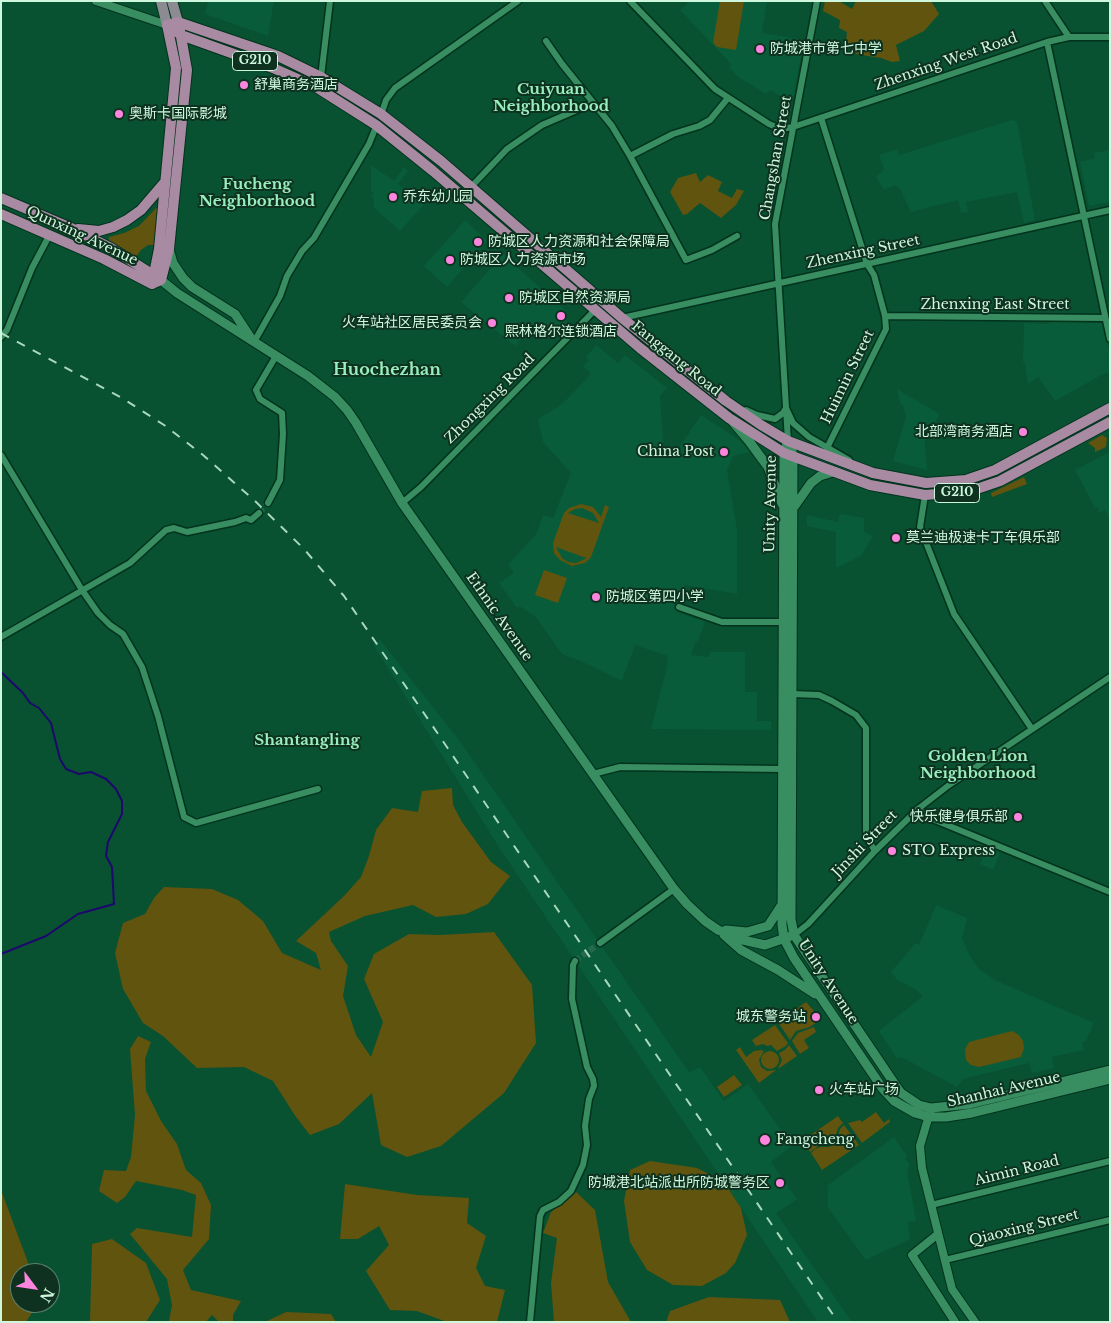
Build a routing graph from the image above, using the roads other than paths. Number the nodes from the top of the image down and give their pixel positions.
1 (96, 1) edge
2 (161, 1) edge
3 (172, 1) edge
4 (177, 1) edge
5 (330, 1) edge
6 (518, 1) edge
7 (630, 1) edge
8 (817, 1) edge
9 (1045, 1) edge
10 (178, 22) junction
11 (167, 24) junction
12 (181, 35) junction
13 (1069, 37) junction
14 (1110, 37) edge
15 (546, 41) dead end
16 (1047, 42) junction
17 (321, 76) junction
18 (728, 98) junction
19 (593, 103) junction
20 (381, 114) junction
21 (821, 118) junction
22 (376, 126) junction
23 (793, 127) junction
24 (630, 156) junction
25 (166, 182) junction
26 (471, 187) junction
27 (1, 198) edge
28 (1110, 210) edge
29 (1, 214) edge
30 (1084, 216) junction
31 (69, 227) junction
32 (50, 234) junction
33 (738, 236) dead end
34 (169, 250) junction
35 (867, 264) junction
36 (155, 280) junction
37 (779, 283) junction
38 (595, 310) junction
39 (886, 316) junction
40 (622, 318) junction
41 (1105, 318) junction
42 (1, 337) edge
43 (1110, 339) edge
44 (254, 342) junction
45 (276, 356) junction
46 (726, 401) junction
47 (786, 408) junction
48 (1110, 408) edge
49 (729, 418) junction
50 (1110, 422) edge
51 (788, 441) junction
52 (827, 448) junction
53 (1, 455) edge
54 (789, 455) junction
55 (833, 472) junction
56 (873, 473) junction
57 (925, 495) junction
58 (268, 503) tunnel mouth
59 (402, 503) junction
60 (788, 509) junction
61 (259, 513) tunnel mouth
62 (82, 590) junction
63 (678, 607) dead end
64 (788, 622) junction
65 (1, 637) edge
66 (1110, 677) edge
67 (792, 694) junction
68 (1032, 729) junction
69 (782, 769) junction
70 (592, 774) junction
71 (318, 789) dead end
72 (918, 809) junction
73 (875, 851) junction
74 (674, 889) junction
75 (1110, 892) edge
76 (782, 903) junction
77 (718, 930) junction
78 (794, 935) junction
79 (784, 939) junction
80 (600, 943) tunnel mouth
81 (575, 961) dead end
82 (821, 999) junction
83 (1110, 1070) edge
84 (1110, 1079) edge
85 (893, 1082) joint
86 (883, 1089) joint
87 (930, 1113) junction
88 (1110, 1161) edge
89 (931, 1205) junction
90 (1110, 1220) edge
91 (938, 1234) junction
92 (945, 1260) junction
93 (530, 1322) edge
94 (956, 1322) edge
95 (975, 1322) edge

1 - 11 street, Fanggang Road
2 - 11 main road
3 - 10 main road
4 - 10 street
5 - 17 street
6 - 20 street
7 - 18 street
8 - 23 street, Changshan Street
9 - 13 street
10 - 11 highway, Fanggang Road / G210
10 - 12 highway
10 - 17 highway, Fanggang Road / G210
11 - 12 highway, Fanggang Road / G210
11 - 25 highway
12 - 22 highway, Fanggang Road / G210
12 - 34 highway
13 - 14 street, Zhenxing West Road
13 - 16 street, Zhenxing West Road
15 - 19 street
16 - 21 street, Zhenxing West Road
16 - 30 street
17 - 20 highway, Fanggang Road / G210
18 - 23 street
18 - 24 street
19 - 24 street
19 - 26 street
20 - 22 street
20 - 26 highway, Fanggang Road / G210
21 - 23 street, Zhenxing West Road
21 - 35 street, Huimin Street
22 - 38 highway, Fanggang Road / G210
22 - 44 street
23 - 37 street, Changshan Street
24 - 33 street
25 - 31 highway
25 - 36 highway
26 - 40 highway, Fanggang Road / G210
27 - 31 highway, Qunxing Avenue
28 - 30 street, Zhenxing Street
29 - 32 highway, Qunxing Avenue
30 - 35 street, Zhenxing Street
30 - 41 street
31 - 36 highway, Qunxing Avenue
32 - 36 highway, Qunxing Avenue
32 - 42 street
34 - 36 highway
34 - 44 main road
35 - 37 street, Zhenxing Street
35 - 39 street, Huimin Street
36 - 44 main road, Ethnic Avenue
37 - 40 street, Zhenxing Street
37 - 47 street, Changshan Street
38 - 49 highway, Fanggang Road / G210
38 - 59 street, Zhongxing Road
39 - 41 street, Zhenxing East Street
39 - 52 street, Huimin Street
40 - 46 highway, Fanggang Road / G210
41 - 43 street
44 - 45 main road, Ethnic Avenue
45 - 58 street
45 - 59 main road, Ethnic Avenue
46 - 47 street
46 - 51 highway, Fanggang Road / G210
47 - 51 street, Changshan Street
47 - 52 street
48 - 56 highway, Fanggang Road / G210
49 - 54 highway, Fanggang Road / G210
49 - 60 main road
50 - 57 highway, Fanggang Road / G210
51 - 54 main road, Unity Avenue
51 - 56 highway, Fanggang Road / G210
52 - 56 street
53 - 62 street
54 - 55 highway, Fanggang Road / G210
54 - 60 main road, Unity Avenue
55 - 57 highway, Fanggang Road / G210
55 - 60 main road
57 - 68 street
59 - 70 main road, Ethnic Avenue
60 - 64 main road, Unity Avenue
61 - 62 street
62 - 65 street
62 - 71 street
63 - 64 street
64 - 67 main road, Unity Avenue
64 - 69 main road, Unity Avenue
66 - 68 street, Jinshi Street
67 - 73 street
67 - 78 main road, Unity Avenue
68 - 72 street, Jinshi Street
69 - 70 street
69 - 76 main road, Unity Avenue
70 - 74 main road, Ethnic Avenue
72 - 73 street, Jinshi Street
72 - 75 street
73 - 78 street, Jinshi Street
74 - 77 main road, Ethnic Avenue
74 - 80 street
76 - 77 main road
76 - 79 main road, Unity Avenue
77 - 79 main road, Ethnic Avenue
77 - 82 main road
78 - 79 main road, Ethnic Avenue
78 - 85 main road, Unity Avenue
79 - 82 main road, Unity Avenue
81 - 93 street
82 - 86 main road, Unity Avenue
83 - 87 main road, Shanhai Avenue
84 - 87 main road, Shanhai Avenue
85 - 87 main road, Shanhai Avenue
86 - 87 main road, Shanhai Avenue
87 - 89 street
88 - 89 street, Aimin Road
89 - 91 street
90 - 92 street, Qiaoxing Street
91 - 92 street
91 - 94 street
92 - 95 street

